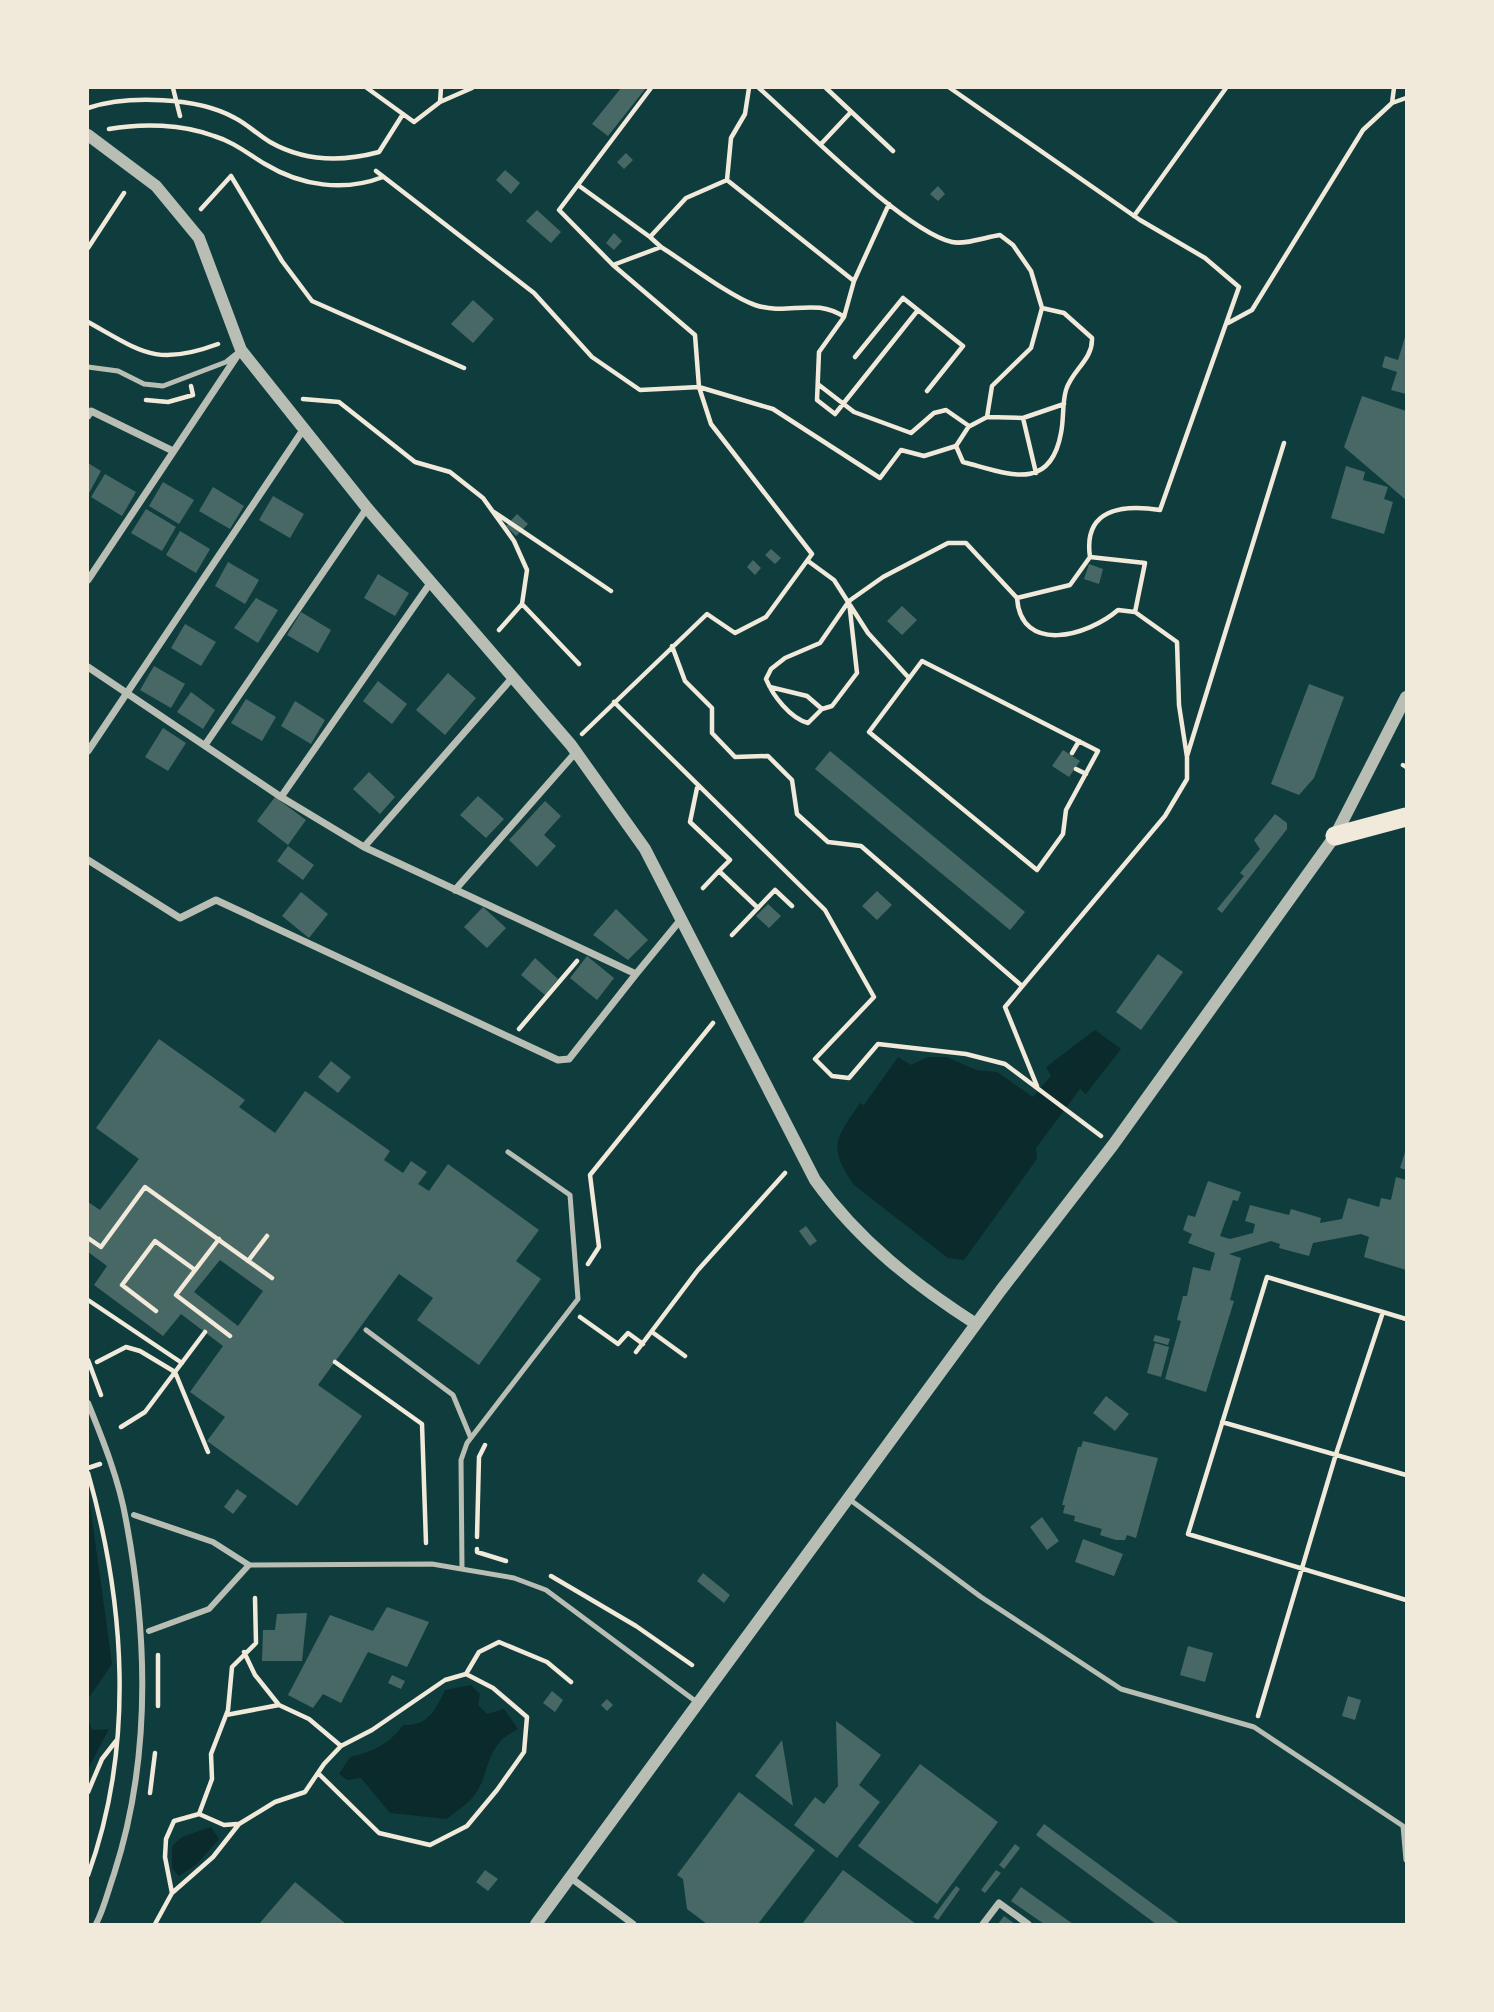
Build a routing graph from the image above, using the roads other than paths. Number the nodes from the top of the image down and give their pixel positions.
1 (88, 135) edge
2 (241, 350) junction
3 (88, 367) edge
4 (88, 416) edge
5 (303, 430) junction
6 (173, 451) junction
7 (367, 508) junction
8 (88, 580) edge
9 (432, 580) junction
10 (88, 667) edge
11 (513, 677) junction
12 (125, 693) junction
13 (1406, 697) edge
14 (205, 745) junction
15 (573, 748) junction
16 (88, 751) edge
17 (281, 797) junction
18 (1406, 817) edge
19 (1335, 836) junction
20 (364, 847) junction
21 (88, 860) edge
22 (454, 890) junction
23 (683, 918) junction
24 (636, 974) junction
25 (508, 1152) dead end
26 (976, 1324) junction
27 (366, 1330) dead end
28 (88, 1403) edge
29 (470, 1436) junction
30 (848, 1499) junction
31 (134, 1515) dead end
32 (249, 1565) junction
33 (462, 1568) junction
34 (149, 1631) dead end
35 (698, 1703) junction
36 (1406, 1860) edge
37 (571, 1878) junction
38 (96, 1924) edge
39 (536, 1924) edge
40 (633, 1924) edge
41 (983, 1924) edge
42 (1028, 1924) edge

1 - 2 street
2 - 3 lane
2 - 5 street
2 - 6 street
4 - 6 street
5 - 7 street
5 - 12 street
6 - 8 street
7 - 9 street
7 - 14 street
9 - 11 street
9 - 17 street
10 - 12 street
11 - 15 street
11 - 20 street
12 - 14 street
12 - 16 street
13 - 19 street
14 - 17 street
15 - 22 street
15 - 23 street
17 - 20 street
18 - 19 highway
19 - 26 street
20 - 22 street
21 - 24 street
22 - 24 street
23 - 24 street
23 - 26 street
25 - 29 lane
26 - 30 street
27 - 29 lane
28 - 38 street
29 - 33 lane
30 - 35 street
30 - 36 lane
31 - 32 street
32 - 33 lane
32 - 34 street
33 - 35 lane
35 - 37 street
37 - 39 street
37 - 40 street
41 - 42 street

